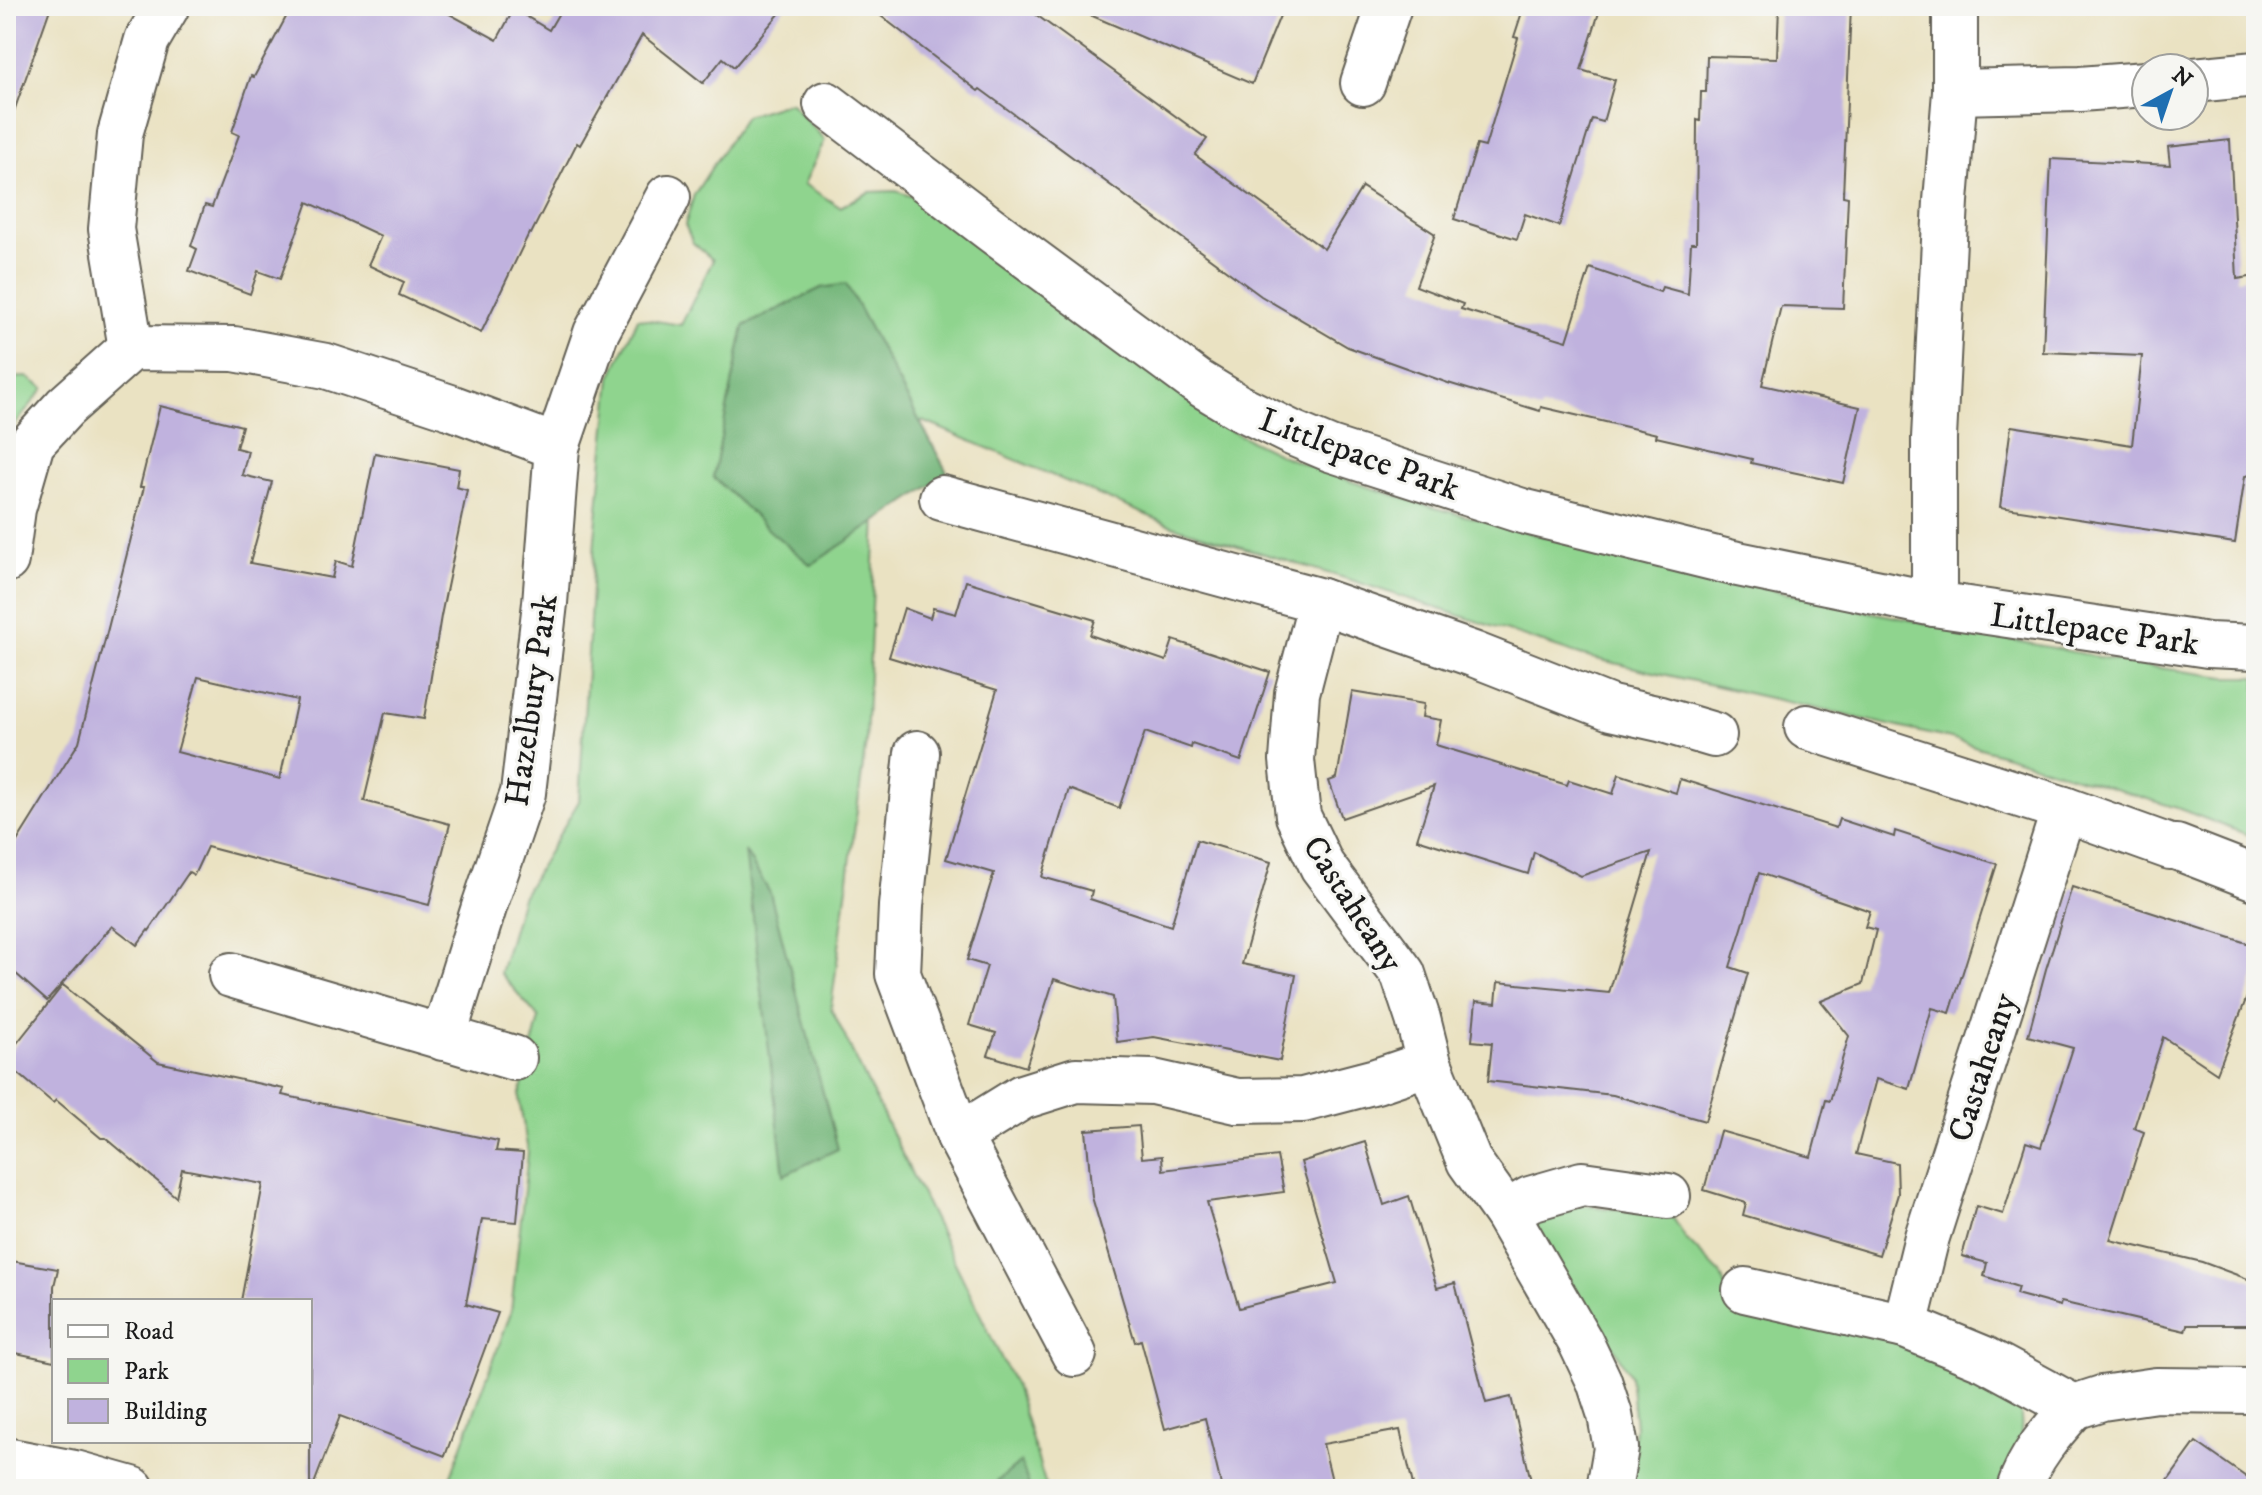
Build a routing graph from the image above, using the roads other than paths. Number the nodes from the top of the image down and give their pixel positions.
1 (167, 6) edge
2 (1389, 6) edge
3 (1955, 6) edge
4 (2256, 74) edge
5 (2210, 78) edge
6 (1363, 83) dead end
7 (2130, 85) edge
8 (1955, 92) junction
9 (826, 104) dead end
10 (668, 197) dead end
11 (131, 348) junction
12 (557, 447) junction
13 (942, 498) dead end
14 (6, 560) edge
15 (1321, 601) junction
16 (1934, 604) junction
17 (2256, 647) edge
18 (1807, 727) dead end
19 (1714, 735) dead end
20 (917, 753) dead end
21 (2064, 809) junction
22 (2256, 878) edge
23 (231, 975) dead end
24 (443, 1038) junction
25 (514, 1058) dead end
26 (1429, 1063) junction
27 (959, 1136) junction
28 (1668, 1196) dead end
29 (1506, 1213) junction
30 (1745, 1290) dead end
31 (1905, 1326) junction
32 (1074, 1354) dead end
33 (2256, 1391) edge
34 (2074, 1407) junction
35 (6, 1460) edge
36 (132, 1489) edge
37 (1609, 1489) edge
38 (2019, 1489) edge

1 - 11 street
2 - 6 street
3 - 8 street
4 - 5 street
7 - 8 street
8 - 16 street
9 - 16 street, Littlepace Park
10 - 12 street, Hazelbury Park
11 - 12 street
11 - 14 street
12 - 24 street, Hazelbury Park
13 - 15 street
15 - 19 street
15 - 26 street, Castaheany
16 - 17 street, Littlepace Park
18 - 21 street
20 - 27 street
21 - 22 street
21 - 31 street, Castaheany
23 - 24 street
24 - 25 street
26 - 27 street
26 - 29 street, Castaheany
27 - 32 street
28 - 29 street
29 - 37 street, Castaheany
30 - 31 street
31 - 34 street
33 - 34 street
34 - 38 street
35 - 36 street

